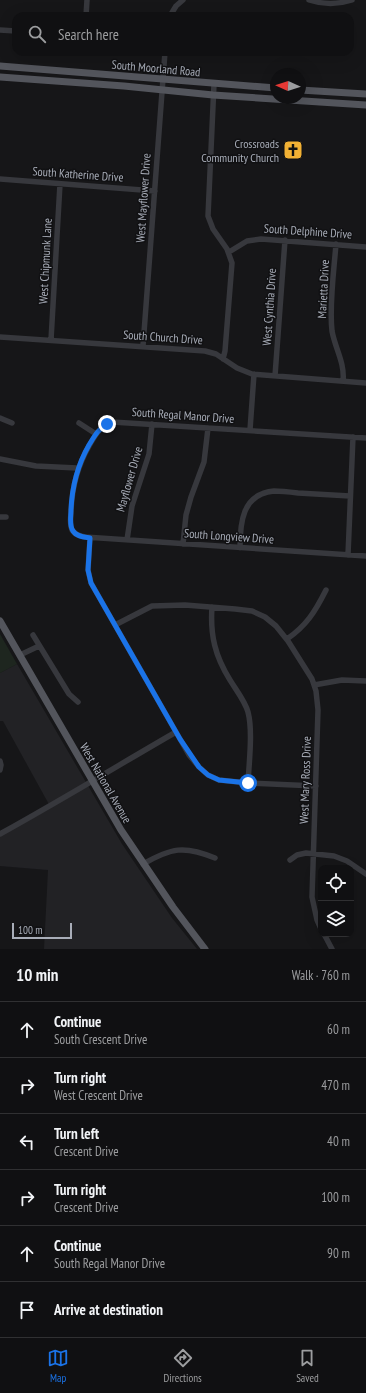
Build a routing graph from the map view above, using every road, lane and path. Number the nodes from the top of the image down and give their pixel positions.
1 (87, 0) edge
2 (183, 0) edge
3 (309, 0) edge
4 (352, 0) edge
5 (86, 12) edge
6 (172, 12) edge
7 (0, 30) edge
8 (12, 31) edge
9 (165, 56) edge
10 (0, 66) edge
11 (0, 77) edge
12 (163, 79) junction
13 (214, 84) junction
14 (270, 88) edge
15 (306, 90) edge
16 (162, 91) junction
17 (366, 94) edge
18 (214, 95) junction
19 (366, 105) edge
20 (0, 179) edge
21 (60, 184) junction
22 (155, 191) junction
23 (285, 240) junction
24 (336, 244) junction
25 (366, 246) edge
26 (229, 252) junction
27 (0, 336) edge
28 (51, 340) junction
29 (143, 346) junction
30 (223, 359) junction
31 (254, 374) junction
32 (275, 376) junction
33 (344, 381) junction
34 (366, 383) edge
35 (0, 418) edge
36 (79, 423) dead end
37 (12, 424) dead end
38 (152, 424) junction
39 (208, 428) junction
40 (250, 430) junction
41 (96, 434) junction
42 (353, 437) junction
43 (366, 438) edge
44 (0, 459) edge
45 (77, 468) junction
46 (350, 496) junction
47 (0, 517) edge
48 (6, 517) dead end
49 (90, 538) junction
50 (127, 540) junction
51 (183, 544) junction
52 (240, 548) junction
53 (348, 555) junction
54 (366, 556) edge
55 (326, 590) dead end
56 (212, 607) junction
57 (0, 621) edge
58 (115, 625) junction
59 (33, 635) dead end
60 (287, 639) junction
61 (39, 646) junction
62 (20, 655) junction
63 (366, 681) edge
64 (314, 685) junction
65 (78, 702) dead end
66 (176, 732) junction
67 (0, 760) edge
68 (0, 770) edge
69 (92, 781) junction
70 (248, 783) junction
71 (316, 786) junction
72 (0, 834) edge
73 (313, 853) junction
74 (215, 858) dead end
75 (290, 860) dead end
76 (143, 864) junction
77 (366, 874) edge
78 (318, 922) edge
79 (326, 937) edge
80 (205, 949) edge
81 (332, 949) edge

1 - 5 street
2 - 6 street
3 - 4 street
7 - 8 street
9 - 12 street, West Mayflower Drive
10 - 12 main road, South Moorland Road
11 - 16 main road, South Moorland Road
12 - 13 main road, South Moorland Road
12 - 16 street, West Mayflower Drive
13 - 14 main road, South Moorland Road
13 - 18 street, South Moorland Road
15 - 17 main road
16 - 18 main road, South Moorland Road
16 - 22 street, West Mayflower Drive
18 - 19 main road, South Moorland Road
18 - 26 street
20 - 21 street, South Katherine Drive
21 - 22 street, South Katherine Drive
21 - 28 street, West Chipmunk Lane
22 - 29 street, West Mayflower Drive
23 - 24 street, South Delphine Drive
23 - 26 street, South Delphine Drive
23 - 32 street, West Cynthia Drive
24 - 25 street, South Delphine Drive
24 - 33 street, Marietta Drive
26 - 30 street
27 - 28 street, South Church Drive
28 - 29 street, South Church Drive
29 - 30 street, South Church Drive
30 - 31 street, South Church Drive
31 - 32 street, South Church Drive
31 - 40 street
32 - 33 street, South Church Drive
33 - 34 street, South Church Drive
35 - 37 street
36 - 41 street
38 - 39 street, South Regal Manor Drive
38 - 41 street, South Regal Manor Drive
38 - 50 street, Mayflower Drive
39 - 40 street, South Regal Manor Drive
39 - 51 street
40 - 42 street, South Regal Manor Drive
41 - 45 street, South Regal Manor Drive
42 - 43 street, South Regal Manor Drive
42 - 46 street
44 - 45 street
45 - 49 street, South Regal Manor Drive
46 - 52 street
46 - 53 street
47 - 48 street
49 - 50 street, South Longview Drive
49 - 58 street
50 - 51 street, South Longview Drive
51 - 52 street, South Longview Drive
52 - 53 street, South Longview Drive
53 - 54 street, South Longview Drive
55 - 60 street
56 - 58 street, West Mary Ross Drive
56 - 60 street, West Mary Ross Drive
56 - 70 street
57 - 62 main road, West National Avenue
58 - 66 street
59 - 61 street
60 - 64 street, West Mary Ross Drive
61 - 62 street
61 - 65 street
62 - 69 main road, West National Avenue
63 - 64 street
64 - 71 street, West Mary Ross Drive
66 - 69 street
66 - 70 street
67 - 68 street
69 - 72 street
69 - 76 main road, West National Avenue
70 - 71 street
71 - 73 street, West Mary Ross Drive
73 - 75 street
73 - 77 street
73 - 78 street, West Mary Ross Drive
74 - 76 street
76 - 80 main road, West National Avenue
79 - 81 street

